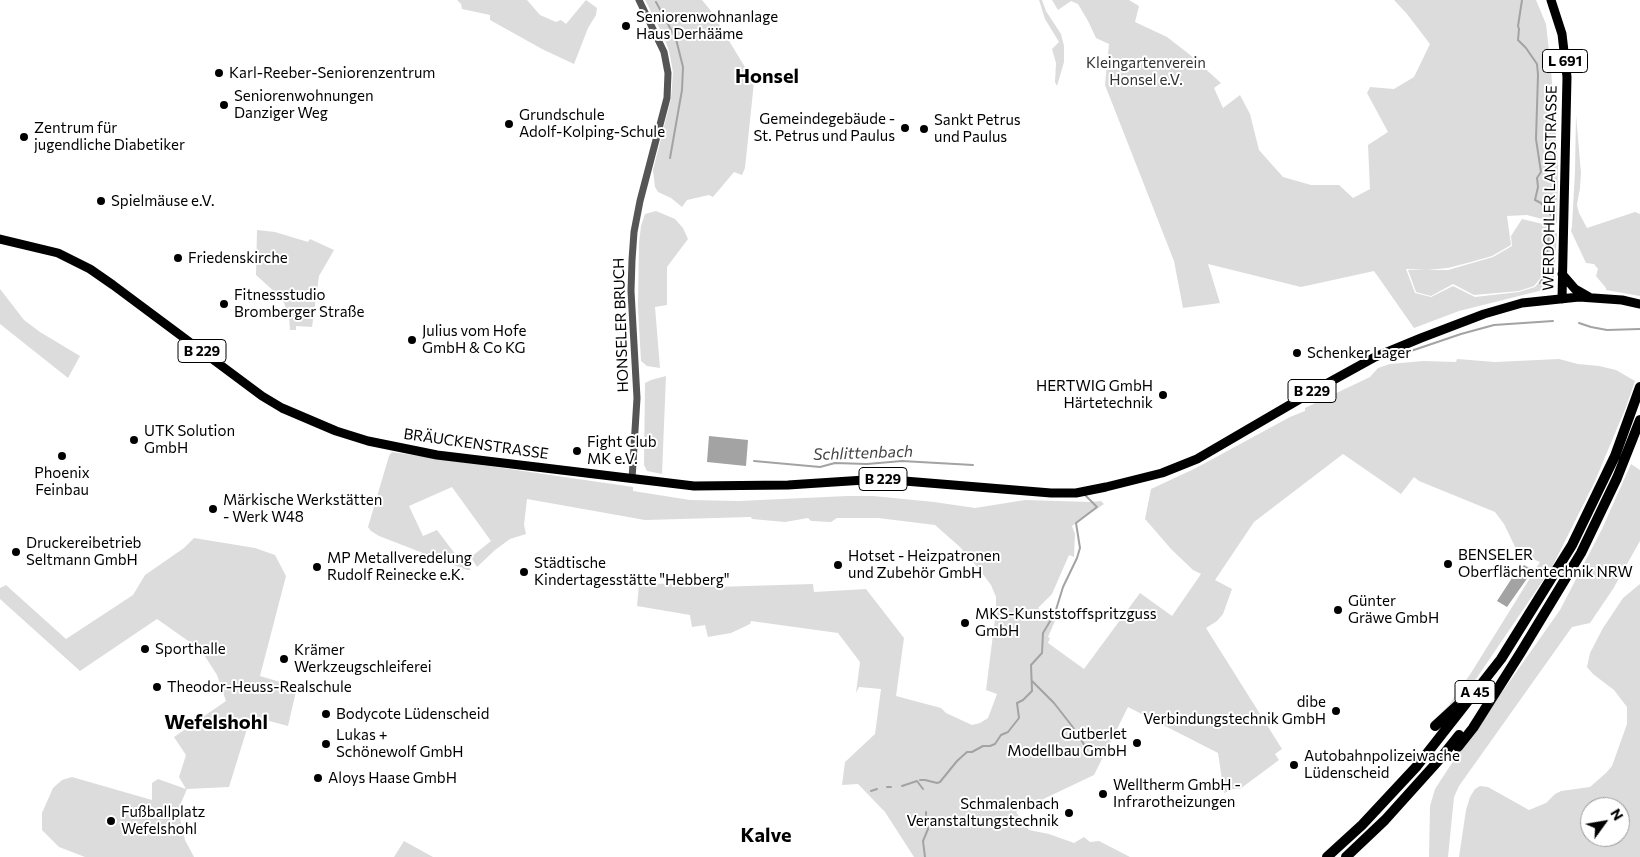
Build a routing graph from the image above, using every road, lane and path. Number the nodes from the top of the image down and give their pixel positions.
1 (639, 0) edge
2 (1551, 0) edge
3 (0, 238) edge
4 (1562, 274) junction
5 (1589, 297) junction
6 (1562, 299) junction
7 (1640, 304) edge
8 (1640, 387) edge
9 (1640, 420) edge
10 (632, 479) junction
11 (1497, 665) junction
12 (1508, 672) junction
13 (1435, 726) dead end
14 (1458, 747) dead end
15 (1327, 857) edge
16 (1346, 857) edge

1 - 10 street, HONSELER BRUCH
2 - 4 main road, WERDOHLER LANDSTRASSE / L 691
3 - 10 main road, BRÄUCKENSTRASSE / B 229
4 - 5 main road
4 - 6 main road, WERDOHLER LANDSTRASSE / L 691
5 - 6 main road, WERDOHLER LANDSTRASSE / B 229
5 - 7 main road, WERDOHLER LANDSTRASSE / B 229
6 - 10 main road, BRÄUCKENSTRASSE / B 229
8 - 11 highway, A 45
9 - 12 highway, A 45
11 - 13 highway
11 - 15 highway, A 45
12 - 14 highway
12 - 16 highway, A 45

